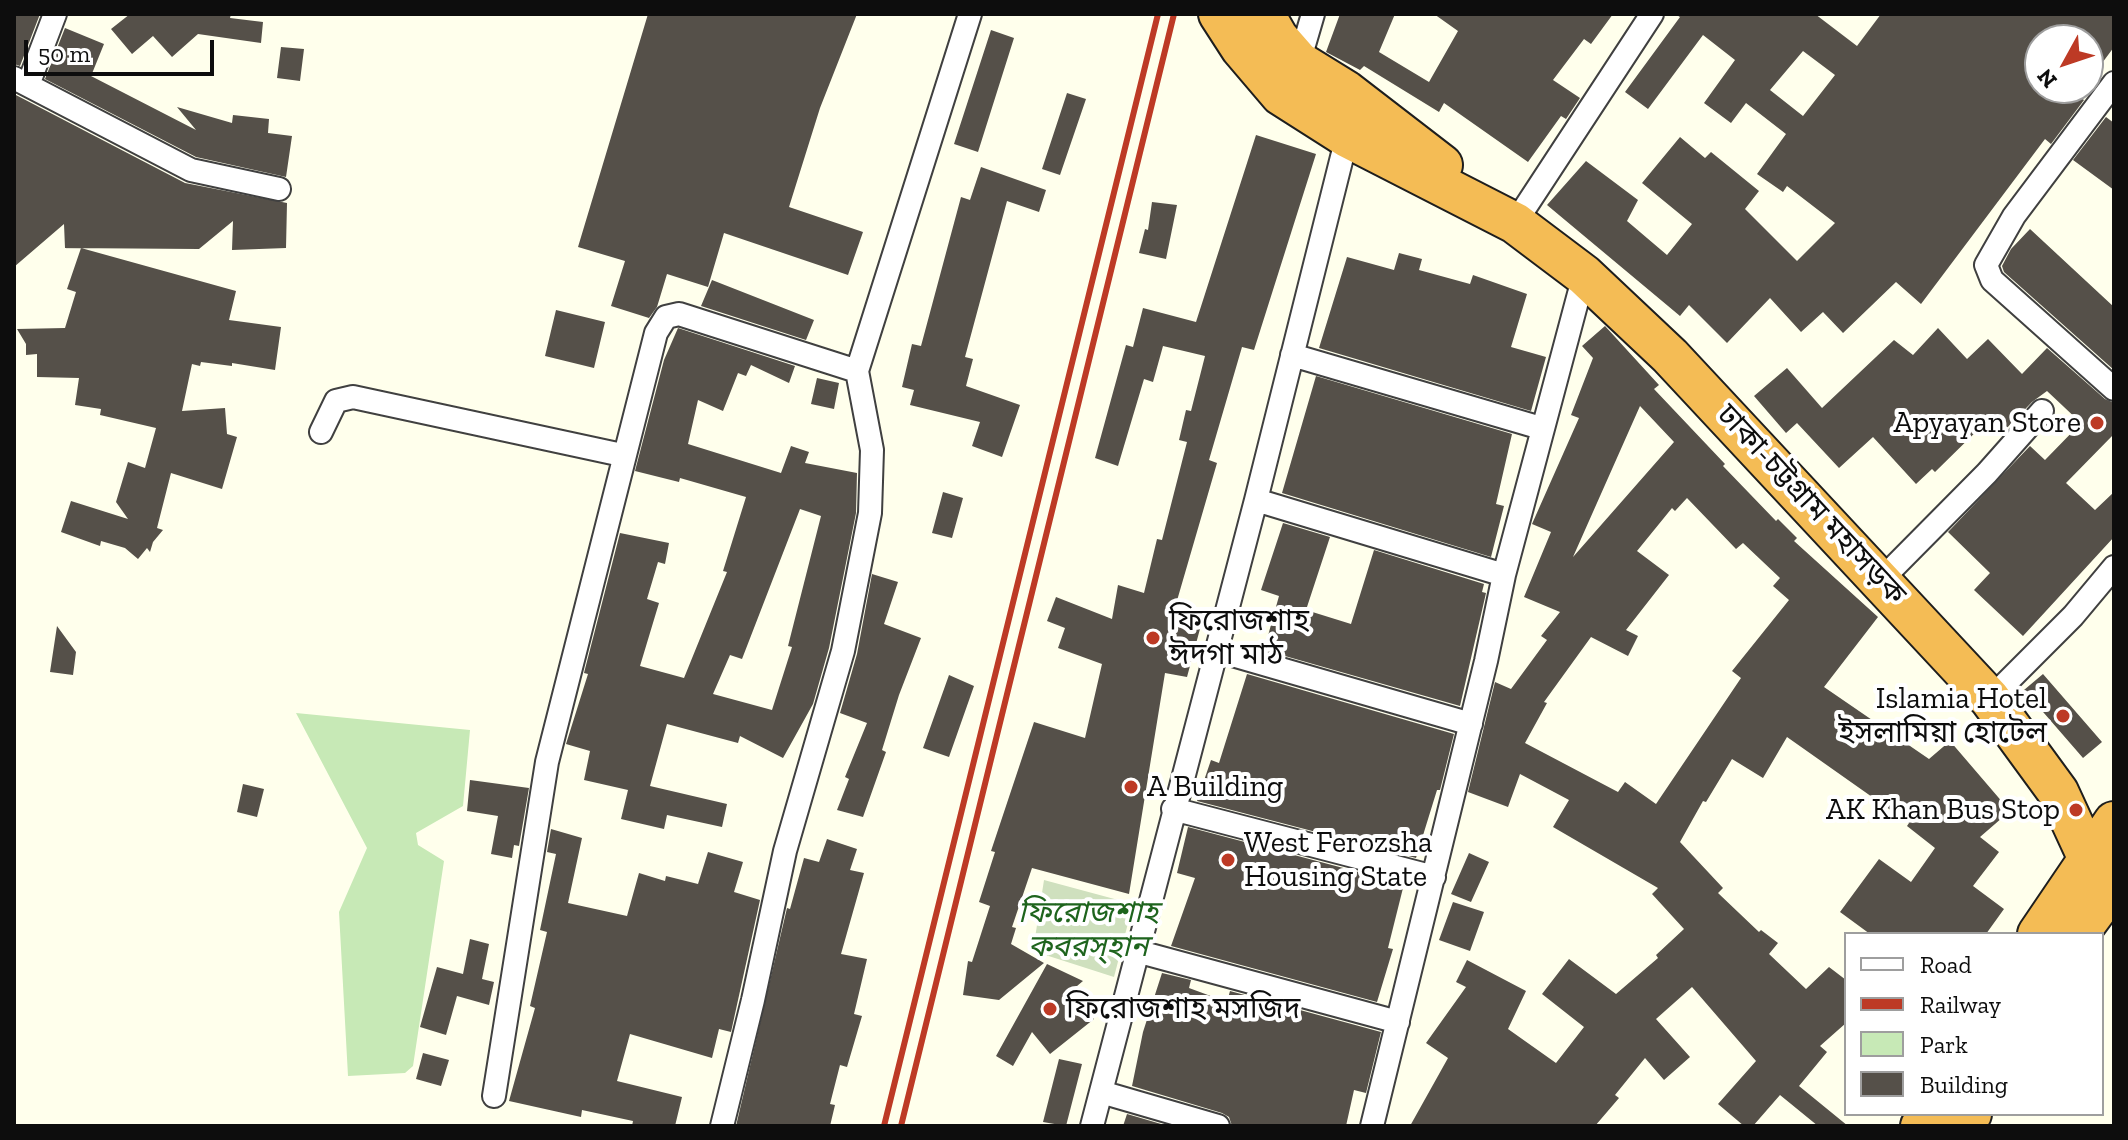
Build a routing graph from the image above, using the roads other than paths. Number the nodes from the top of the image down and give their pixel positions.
1 (55, 14) edge
2 (970, 14) edge
3 (1219, 14) edge
4 (1264, 14) edge
5 (1313, 14) edge
6 (1652, 14) edge
7 (1299, 62) junction
8 (21, 82) edge
9 (2114, 83) edge
10 (1347, 137) junction
11 (279, 189) dead end
12 (1478, 204) junction
13 (1515, 223) junction
14 (1584, 275) junction
15 (1292, 355) junction
16 (857, 371) junction
17 (2114, 389) edge
18 (2042, 411) dead end
19 (1541, 428) junction
20 (321, 432) dead end
21 (622, 455) junction
22 (1256, 500) junction
23 (2114, 567) edge
24 (1504, 575) junction
25 (1881, 580) junction
26 (1215, 650) junction
27 (1990, 699) junction
28 (1471, 724) junction
29 (1173, 809) junction
30 (2114, 822) edge
31 (2105, 875) edge
32 (1434, 877) junction
33 (2040, 932) edge
34 (2079, 932) edge
35 (1136, 951) junction
36 (1398, 1022) junction
37 (1101, 1092) junction
38 (494, 1096) dead end
39 (722, 1126) edge
40 (1092, 1126) edge
41 (1218, 1126) edge
42 (1372, 1126) edge

1 - 8 street
2 - 16 street
3 - 10 highway, ঢাকা-চট্টগ্রাম মহাসড়ক
4 - 7 highway, ঢাকা-চট্টগ্রাম মহাসড়ক
5 - 7 street
6 - 13 street
7 - 12 highway, ঢাকা-চট্টগ্রাম মহাসড়ক
8 - 11 street
9 - 17 street
10 - 12 highway, ঢাকা-চট্টগ্রাম মহাসড়ক
10 - 15 street
12 - 13 highway, ঢাকা-চট্টগ্রাম মহাসড়ক
13 - 14 highway, ঢাকা-চট্টগ্রাম মহাসড়ক
14 - 19 street
14 - 25 highway, ঢাকা-চট্টগ্রাম মহাসড়ক
15 - 19 street
15 - 22 street
16 - 21 street
16 - 39 street
18 - 25 street
19 - 24 street
20 - 21 street
21 - 38 street
22 - 24 street
22 - 26 street
23 - 27 street
24 - 28 street
25 - 27 highway, ঢাকা-চট্টগ্রাম মহাসড়ক
26 - 28 street
26 - 29 street
27 - 31 highway, ঢাকা-চট্টগ্রাম মহাসড়ক
28 - 32 street
29 - 32 street
29 - 35 street
30 - 31 highway
31 - 33 highway
31 - 34 highway
32 - 36 street
35 - 36 street
35 - 37 street
36 - 42 street
37 - 40 street
37 - 41 street

